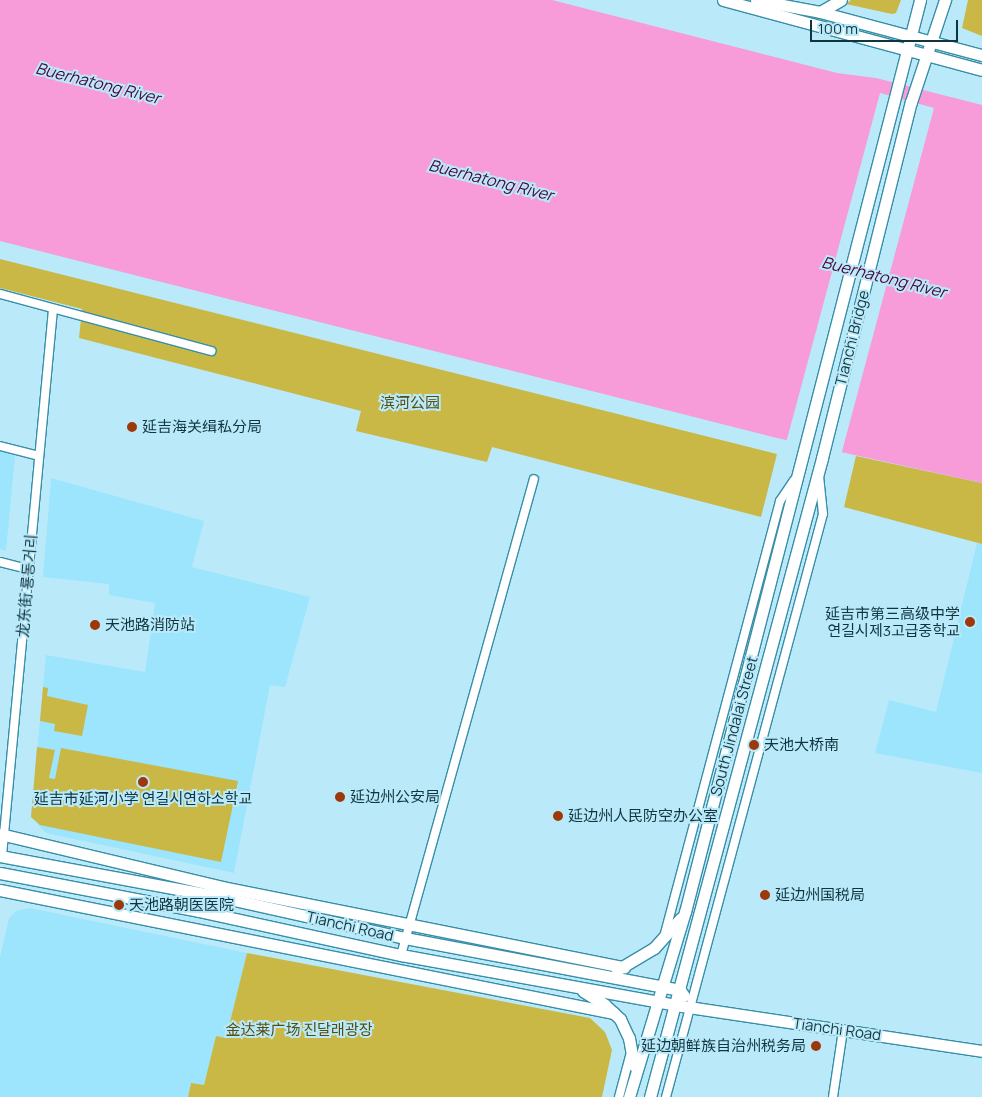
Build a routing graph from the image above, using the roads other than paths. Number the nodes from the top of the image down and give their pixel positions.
1 (723, 0) edge
2 (756, 0) edge
3 (841, 0) edge
4 (920, 0) edge
5 (945, 0) edge
6 (820, 12) junction
7 (912, 36) junction
8 (932, 42) junction
9 (908, 50) junction
10 (927, 55) junction
11 (982, 55) edge
12 (982, 70) edge
13 (0, 294) edge
14 (53, 309) junction
15 (211, 351) dead end
16 (0, 446) edge
17 (804, 454) joint
18 (39, 456) junction
19 (822, 458) joint
20 (802, 468) junction
21 (819, 470) junction
22 (534, 479) dead end
23 (0, 562) edge
24 (29, 569) junction
25 (2, 834) edge
26 (1, 859) edge
27 (0, 873) edge
28 (0, 890) edge
29 (199, 911) junction
30 (685, 912) junction
31 (409, 924) junction
32 (223, 935) junction
33 (405, 938) junction
34 (663, 940) junction
35 (400, 955) junction
36 (624, 967) junction
37 (607, 976) junction
38 (568, 984) junction
39 (664, 987) junction
40 (680, 990) junction
41 (658, 1001) junction
42 (675, 1005) junction
43 (691, 1007) junction
44 (614, 1013) junction
45 (843, 1030) junction
46 (632, 1049) junction
47 (982, 1051) edge
48 (634, 1078) junction
49 (619, 1097) edge
50 (629, 1097) edge
51 (650, 1097) edge
52 (666, 1097) edge
53 (833, 1097) edge

1 - 9 main road
2 - 6 main road
3 - 6 main road
4 - 7 main road, Tianchi Bridge
5 - 8 main road, Tianchi Bridge
6 - 7 main road
7 - 8 main road
7 - 9 main road, Tianchi Bridge
8 - 10 main road, Tianchi Bridge
8 - 11 main road
9 - 10 main road
9 - 17 main road, Tianchi Bridge
10 - 12 main road
10 - 19 main road, Tianchi Bridge
13 - 14 street
14 - 15 street
14 - 18 street, 龙东街 룡동거리
16 - 18 street
17 - 20 main road, South Jindalai Street
18 - 24 street, 龙东街 룡동거리
19 - 21 main road, South Jindalai Street
20 - 30 main road, South Jindalai Street
20 - 34 street, South Jindalai Street
21 - 40 main road, South Jindalai Street
21 - 43 street, South Jindalai Street
22 - 31 street
23 - 24 street
24 - 25 street, 龙东街 룡동거리
25 - 26 street, 龙东街 룡동거리
25 - 31 main road, Tianchi Road
26 - 33 main road, Tianchi Road
27 - 29 main road, Tianchi Road
28 - 32 main road
29 - 32 main road
29 - 35 main road, Tianchi Road
30 - 34 main road
30 - 39 main road, South Jindalai Street
31 - 33 street
31 - 36 main road, Tianchi Road
32 - 44 main road
33 - 35 street
33 - 37 main road, Tianchi Road
34 - 36 main road
35 - 38 main road, Tianchi Road
36 - 37 main road
37 - 39 main road, Tianchi Road
38 - 41 main road, Tianchi Road
38 - 44 main road
39 - 40 main road, Tianchi Road
39 - 41 main road, South Jindalai Street
40 - 42 main road, South Jindalai Street
40 - 43 main road
41 - 42 main road, Tianchi Road
41 - 48 main road, South Jindalai Street
42 - 43 main road, Tianchi Road
42 - 51 main road, South Jindalai Street
43 - 45 main road, Tianchi Road
43 - 52 street, South Jindalai Street
44 - 46 main road
45 - 47 main road, Tianchi Road
45 - 53 street
46 - 48 main road
46 - 49 street
48 - 50 main road, South Jindalai Street

